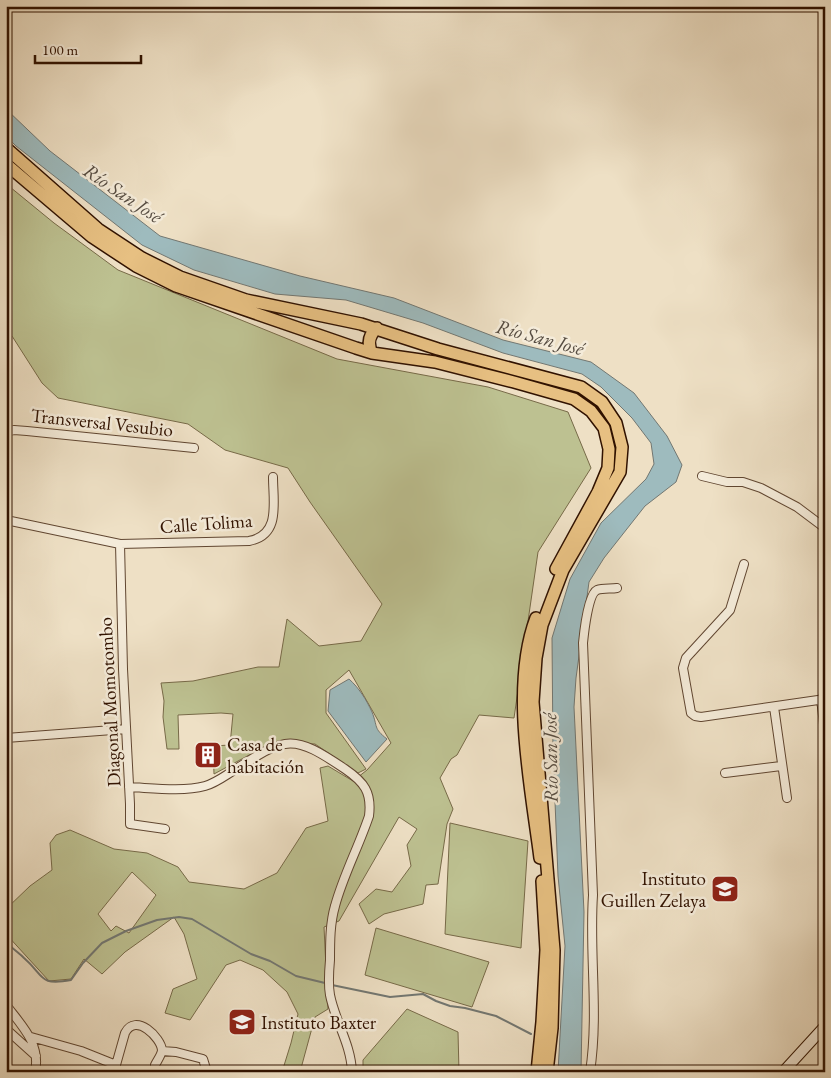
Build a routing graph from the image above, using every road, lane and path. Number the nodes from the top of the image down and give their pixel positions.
1 (6, 148) edge
2 (6, 164) edge
3 (361, 324) junction
4 (377, 328) junction
5 (356, 348) junction
6 (372, 352) junction
7 (6, 432) edge
8 (194, 448) dead end
9 (702, 476) dead end
10 (273, 477) dead end
11 (6, 520) edge
12 (825, 528) edge
13 (120, 544) junction
14 (744, 564) dead end
15 (617, 588) dead end
16 (823, 699) edge
17 (774, 707) junction
18 (126, 729) junction
19 (825, 734) edge
20 (6, 738) edge
21 (781, 766) junction
22 (725, 773) dead end
23 (129, 787) junction
24 (787, 798) dead end
25 (165, 828) dead end
26 (6, 1005) edge
27 (825, 1026) edge
28 (6, 1029) edge
29 (31, 1037) junction
30 (162, 1050) junction
31 (36, 1056) junction
32 (155, 1065) dead end
33 (115, 1068) edge
34 (35, 1072) edge
35 (207, 1072) edge
36 (352, 1072) edge
37 (537, 1072) edge
38 (547, 1072) edge
39 (590, 1072) edge
40 (783, 1072) edge

1 - 3 main road
2 - 5 main road
3 - 4 main road
3 - 5 main road
4 - 6 main road
4 - 38 main road
5 - 6 main road
6 - 37 main road
7 - 8 street, Transversal Vesubio
9 - 12 street
10 - 13 street, Calle Tolima
11 - 13 street, Calle Tolima
13 - 18 street, Diagonal Momotombo
14 - 17 street
15 - 39 street
16 - 17 street
16 - 19 street
17 - 21 street
18 - 20 street
18 - 23 street, Diagonal Momotombo
21 - 22 street
21 - 24 street
23 - 25 street, Diagonal Momotombo
23 - 36 street
26 - 29 street
27 - 40 main road
28 - 31 street
29 - 31 street
29 - 33 street
30 - 32 street
30 - 33 street
30 - 35 street
31 - 34 street

